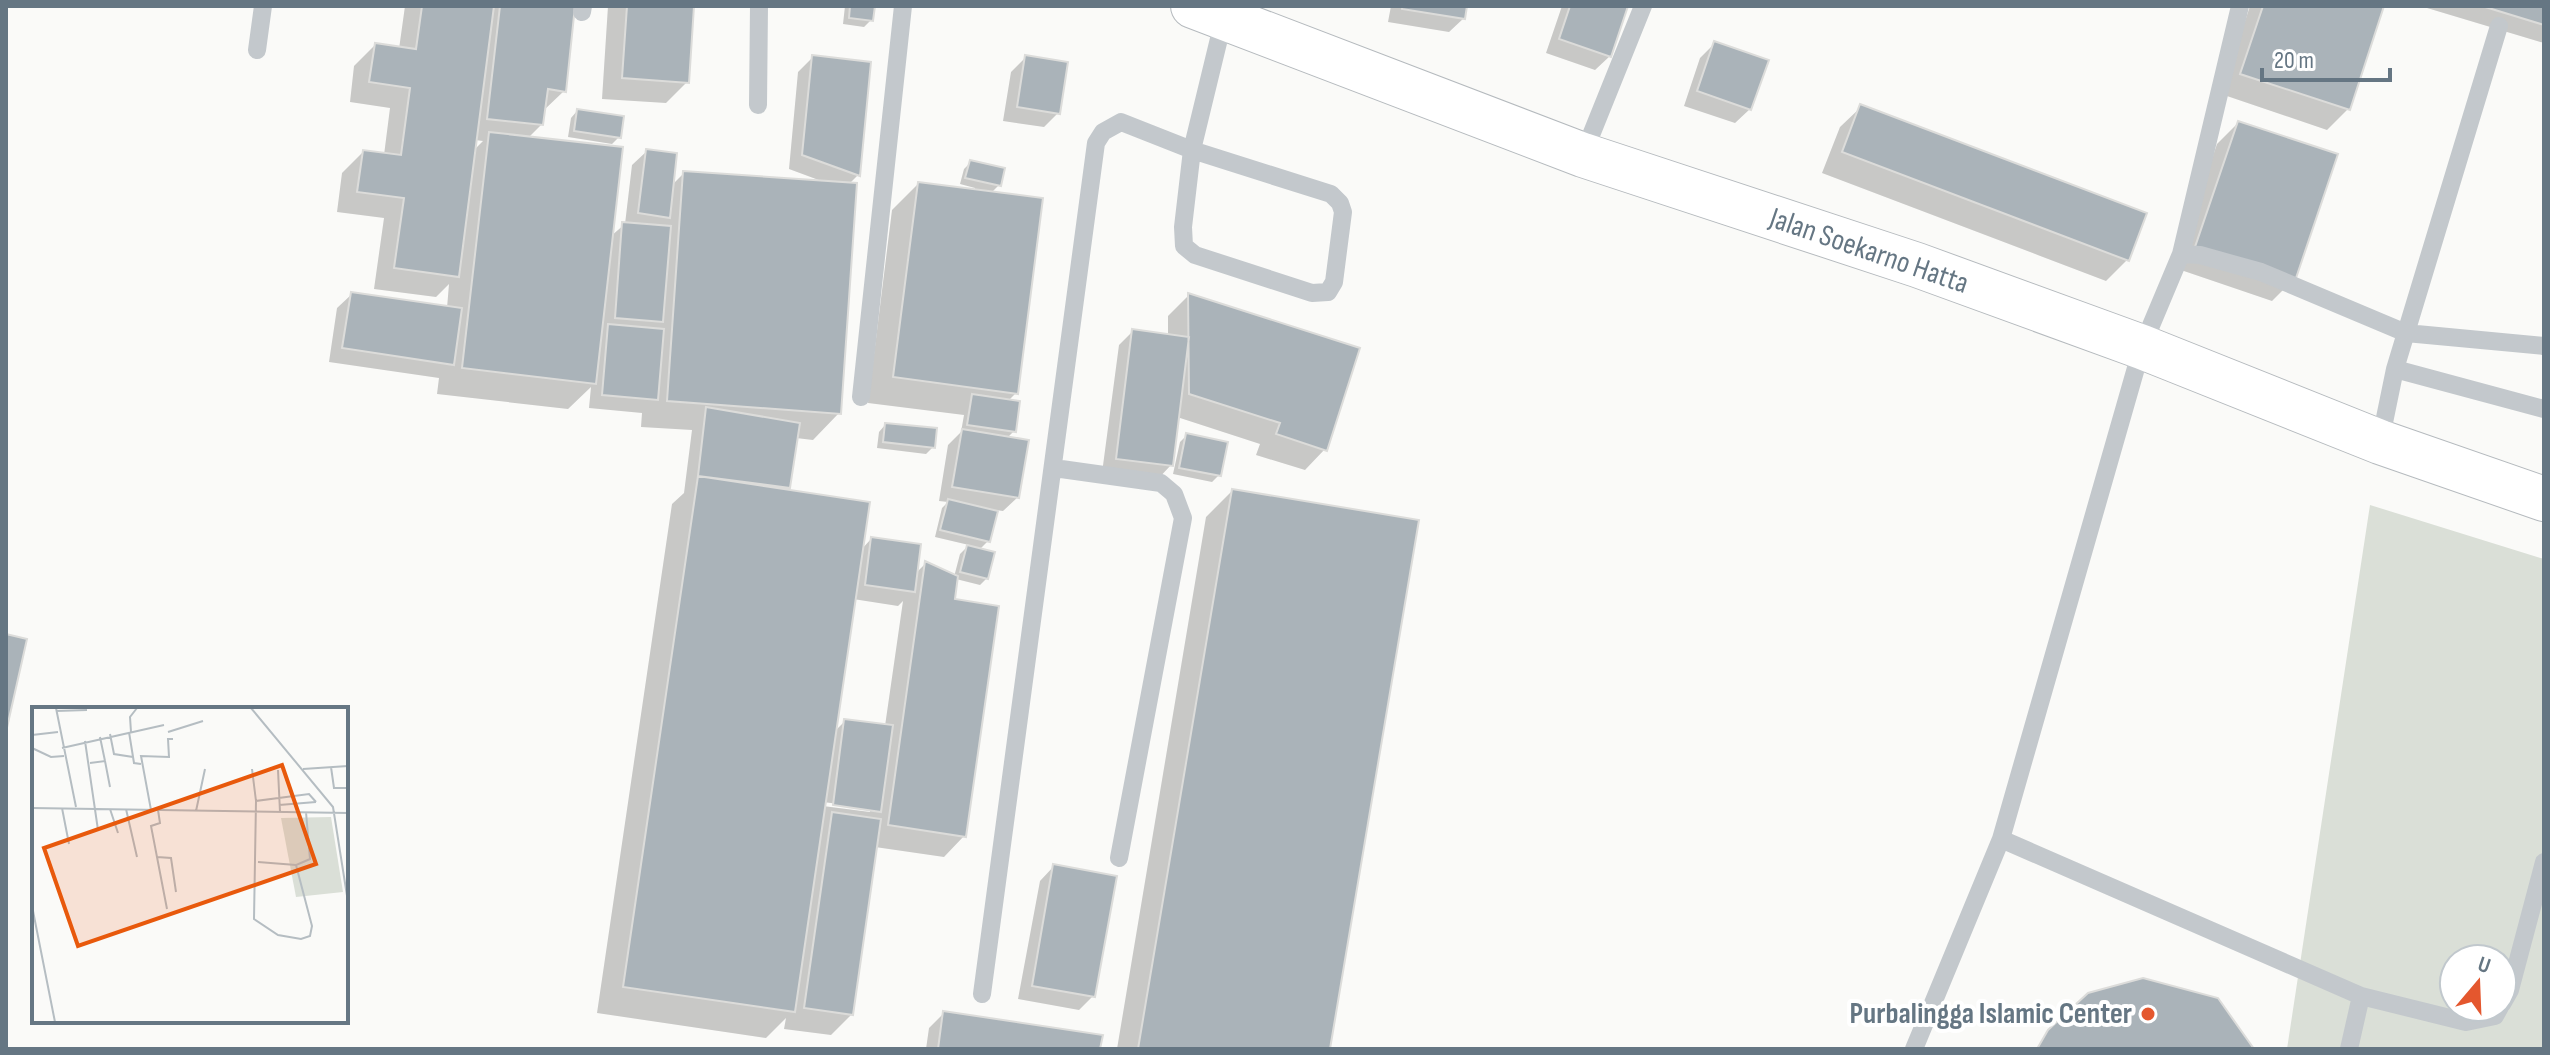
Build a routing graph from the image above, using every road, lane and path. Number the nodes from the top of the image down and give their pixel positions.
1 (263, 6) edge
2 (759, 6) edge
3 (903, 6) edge
4 (1643, 6) edge
5 (2240, 6) edge
6 (1208, 12) edge
7 (2499, 26) dead end
8 (257, 50) dead end
9 (758, 105) dead end
10 (1192, 150) junction
11 (1583, 155) junction
12 (2181, 254) junction
13 (2406, 333) junction
14 (2544, 346) edge
15 (2142, 347) junction
16 (2395, 369) junction
17 (861, 397) dead end
18 (2544, 409) edge
19 (2380, 442) junction
20 (1054, 468) junction
21 (2544, 499) edge
22 (2001, 839) junction
23 (1119, 858) dead end
24 (2544, 862) edge
25 (2518, 960) edge
26 (982, 994) dead end
27 (2361, 996) junction
28 (2438, 1015) edge
29 (1914, 1049) edge
30 (2349, 1049) edge

1 - 8 lane
2 - 9 lane
3 - 17 lane
4 - 11 lane
5 - 12 lane
6 - 10 lane
6 - 11 main road, Jalan Soekarno Hatta
7 - 13 lane
10 - 10 lane
10 - 20 lane
11 - 15 main road, Jalan Soekarno Hatta
12 - 13 lane
12 - 15 lane
13 - 14 lane
13 - 16 lane
15 - 19 main road, Jalan Soekarno Hatta
15 - 22 lane
16 - 18 lane
16 - 19 lane
19 - 21 main road, Jalan Soekarno Hatta
20 - 23 lane
20 - 26 lane
22 - 27 lane
22 - 29 lane
24 - 25 lane
27 - 28 lane
27 - 30 lane

